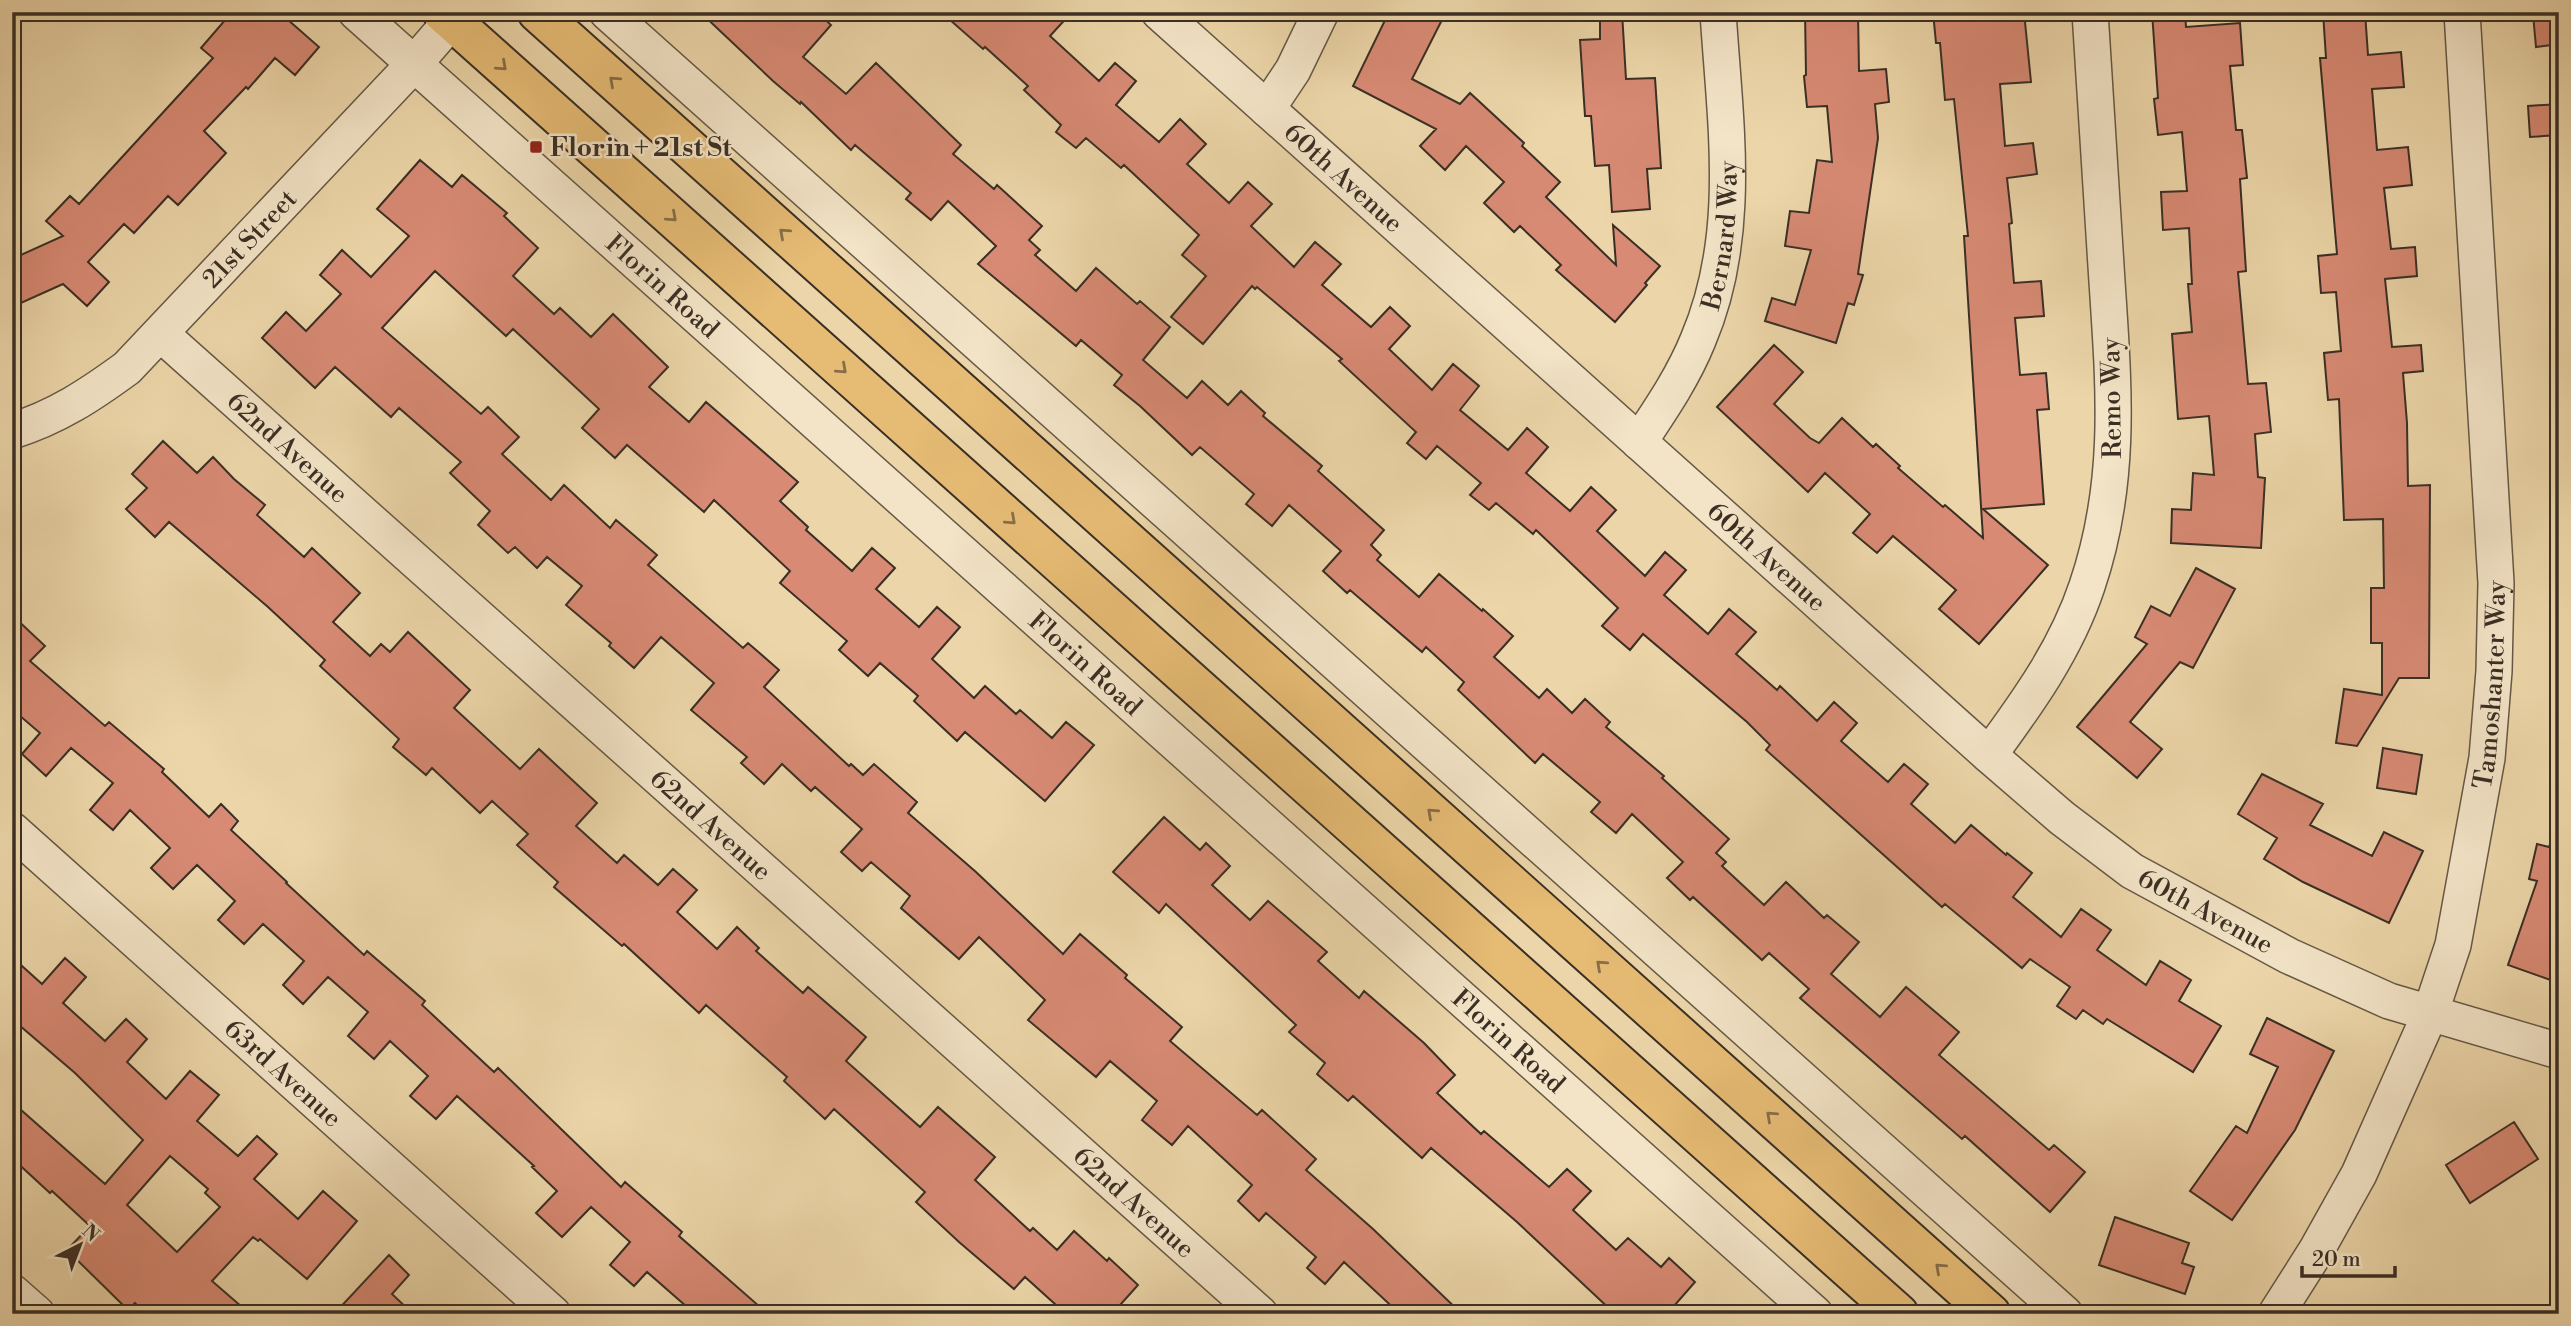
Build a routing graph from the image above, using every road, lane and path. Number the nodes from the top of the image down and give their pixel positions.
1 (356, 12) edge
2 (537, 12) edge
3 (607, 12) edge
4 (1159, 12) edge
5 (1321, 12) edge
6 (1718, 12) edge
7 (2090, 12) edge
8 (2462, 12) edge
9 (451, 15) edge
10 (414, 64) junction
11 (1267, 109) junction
12 (161, 334) junction
13 (12, 430) edge
14 (1639, 442) junction
15 (1989, 755) junction
16 (12, 830) edge
17 (2430, 1014) junction
18 (2559, 1051) edge
19 (12, 1292) edge
20 (37, 1314) edge
21 (553, 1314) edge
22 (1260, 1314) edge
23 (1815, 1314) edge
24 (1899, 1314) edge
25 (1991, 1314) edge
26 (2065, 1314) edge
27 (2276, 1314) edge

1 - 10 street, Florin Road
25 -> 2 main road
3 - 26 street
4 - 11 street, 60th Avenue
5 - 11 street
6 - 14 street, Bernard Way
7 - 15 street, Remo Way
8 - 17 street, Tamoshanter Way
9 - 10 street, 21st Street
9 -> 24 main road
10 - 12 street, 21st Street
10 - 23 street, Florin Road
11 - 14 street, 60th Avenue
12 - 13 street, 21st Street
12 - 22 street, 62nd Avenue
14 - 15 street, 60th Avenue
15 - 17 street, 60th Avenue
16 - 21 street, 63rd Avenue
17 - 18 street, 60th Avenue
17 - 27 street, Tamoshanter Way
19 - 20 street

